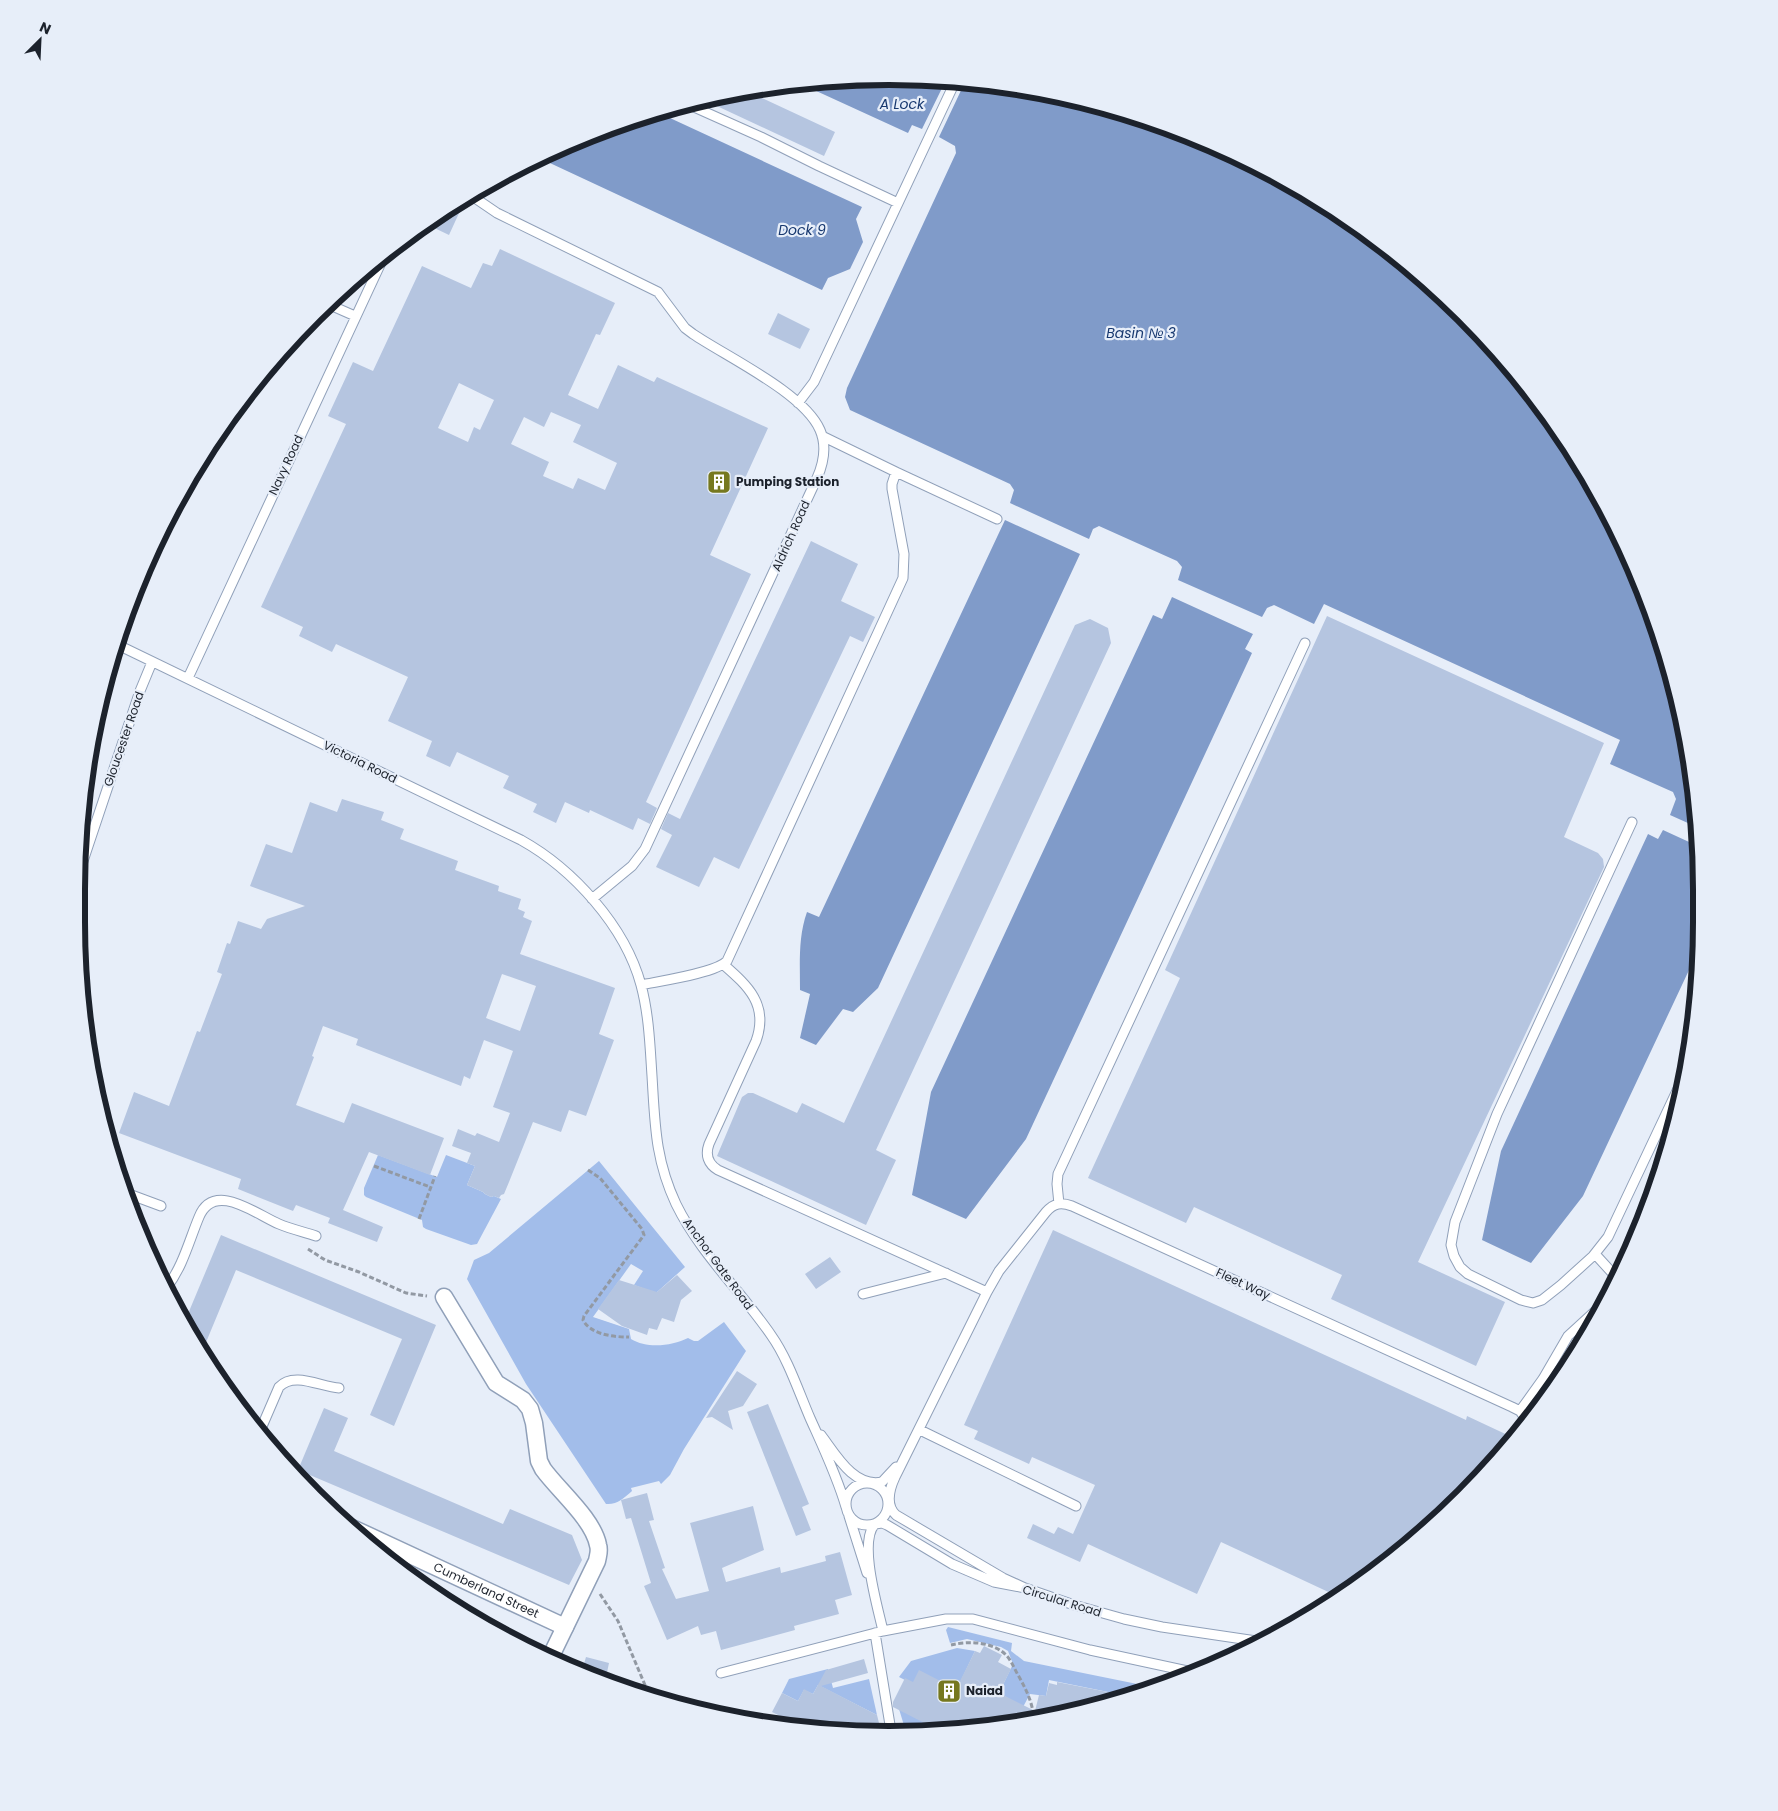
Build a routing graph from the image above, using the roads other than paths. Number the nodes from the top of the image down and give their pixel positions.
1 (952, 88) edge
2 (697, 108) edge
3 (477, 199) edge
4 (898, 203) junction
5 (377, 270) edge
6 (335, 307) edge
7 (355, 316) junction
8 (798, 403) junction
9 (822, 436) junction
10 (896, 472) junction
11 (997, 519) dead end
12 (1305, 643) dead end
13 (123, 647) edge
14 (152, 662) junction
15 (188, 678) junction
16 (1632, 822) dead end
17 (86, 851) edge
18 (592, 899) junction
19 (724, 965) junction
20 (641, 985) junction
21 (1673, 1098) edge
22 (134, 1196) edge
23 (1059, 1204) junction
24 (161, 1206) dead end
25 (316, 1236) road end
26 (1596, 1254) junction
27 (946, 1273) junction
28 (1612, 1273) edge
29 (170, 1282) edge
30 (987, 1292) junction
31 (862, 1294) dead end
32 (444, 1296) road end
33 (1589, 1317) edge
34 (340, 1388) dead end
35 (1520, 1411) junction
36 (1523, 1416) edge
37 (811, 1421) junction
38 (263, 1425) edge
39 (920, 1430) junction
40 (913, 1443) junction
41 (871, 1482) junction
42 (889, 1501) junction
43 (1076, 1506) dead end
44 (847, 1509) junction
45 (875, 1524) junction
46 (373, 1538) edge
47 (1025, 1588) junction
48 (873, 1589) junction
49 (565, 1627) junction
50 (879, 1632) junction
51 (1250, 1640) edge
52 (553, 1652) edge
53 (1183, 1670) edge
54 (721, 1673) dead end
55 (890, 1726) edge

1 - 4 lane
2 - 4 lane
3 - 8 lane, Aldrich Road
4 - 8 lane
5 - 7 lane, Navy Road
6 - 7 lane
7 - 15 lane, Navy Road
8 - 9 lane, Aldrich Road
9 - 10 lane
9 - 18 lane, Aldrich Road
10 - 11 lane
10 - 19 lane
12 - 23 lane
13 - 14 lane, Victoria Road
14 - 15 lane, Victoria Road
14 - 17 lane, Gloucester Road
15 - 18 lane, Victoria Road
16 - 26 lane
18 - 20 lane, Anchor Gate Road
19 - 20 lane
19 - 27 lane
20 - 37 lane, Anchor Gate Road
21 - 26 lane
22 - 24 lane
23 - 30 lane
23 - 35 lane, Fleet Way
25 - 29 lane
26 - 28 lane
27 - 30 lane
27 - 31 lane
30 - 39 lane
32 - 49 street
33 - 35 lane
34 - 38 lane
35 - 36 lane
37 - 41 lane
37 - 44 lane, Anchor Gate Road
39 - 40 lane
39 - 43 lane
40 - 41 lane
40 - 42 lane
41 - 42 lane
41 - 44 lane
42 - 45 lane
42 - 47 lane
44 - 45 lane
44 - 48 lane, Anchor Gate Road
45 - 47 lane, Circular Road
45 - 48 lane
46 - 49 street, Cumberland Street
47 - 51 lane, Circular Road
48 - 50 lane
49 - 52 street
50 - 53 lane
50 - 54 lane
50 - 55 lane

